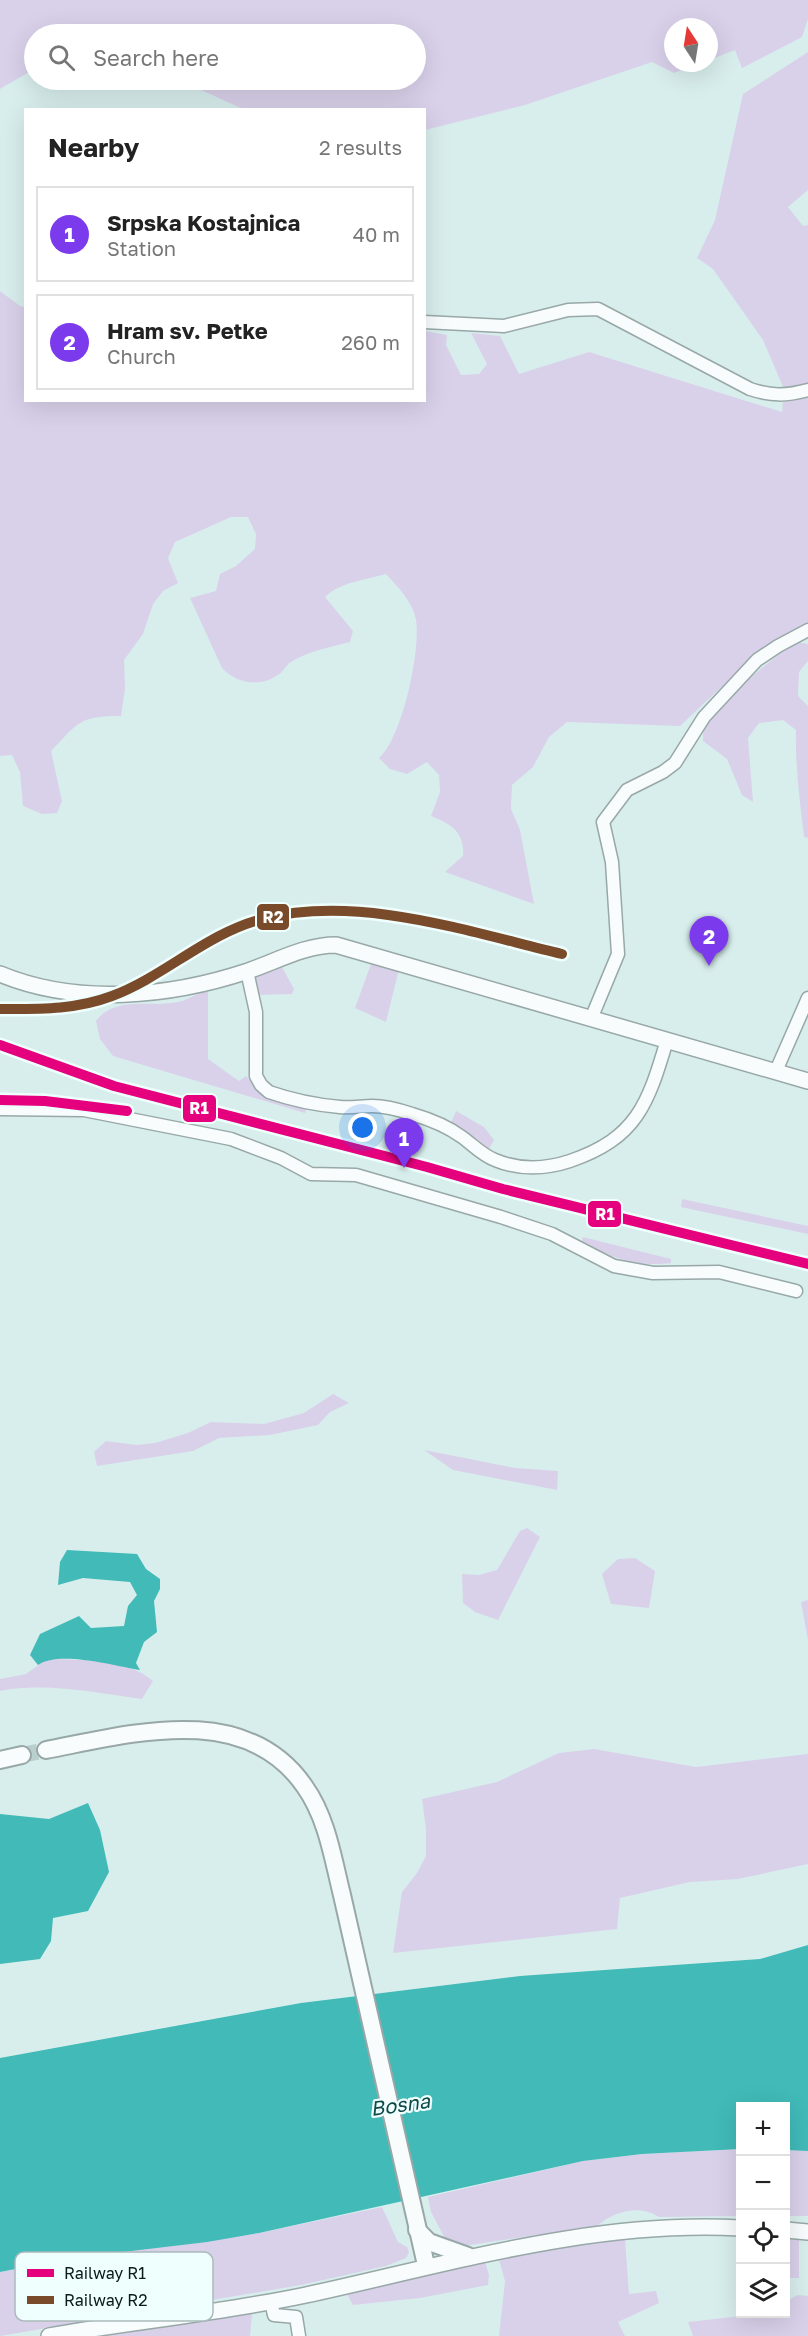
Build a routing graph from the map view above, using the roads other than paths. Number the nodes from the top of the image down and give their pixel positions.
1 (426, 322) edge
2 (808, 390) edge
3 (808, 630) edge
4 (247, 971) junction
5 (0, 974) edge
6 (808, 998) edge
7 (591, 1019) junction
8 (667, 1040) junction
9 (776, 1071) junction
10 (808, 1081) edge
11 (0, 1109) edge
12 (796, 1292) dead end
13 (46, 1750) tunnel mouth
14 (22, 1755) tunnel mouth
15 (0, 1760) edge
16 (736, 2228) edge
17 (417, 2230) junction
18 (790, 2230) edge
19 (805, 2232) edge
20 (468, 2256) junction
21 (426, 2265) junction
22 (271, 2302) junction
23 (213, 2311) edge
24 (147, 2321) edge
25 (49, 2336) edge
26 (299, 2336) edge

1 - 2 street
3 - 7 street
4 - 5 main road
4 - 7 main road
4 - 8 street
6 - 9 street
7 - 8 main road
8 - 9 main road
9 - 10 main road
11 - 12 street
13 - 17 highway
14 - 15 highway
16 - 20 main road
17 - 20 highway
17 - 21 highway
18 - 19 main road
20 - 21 main road
21 - 22 main road
22 - 23 main road
22 - 26 street
24 - 25 main road

